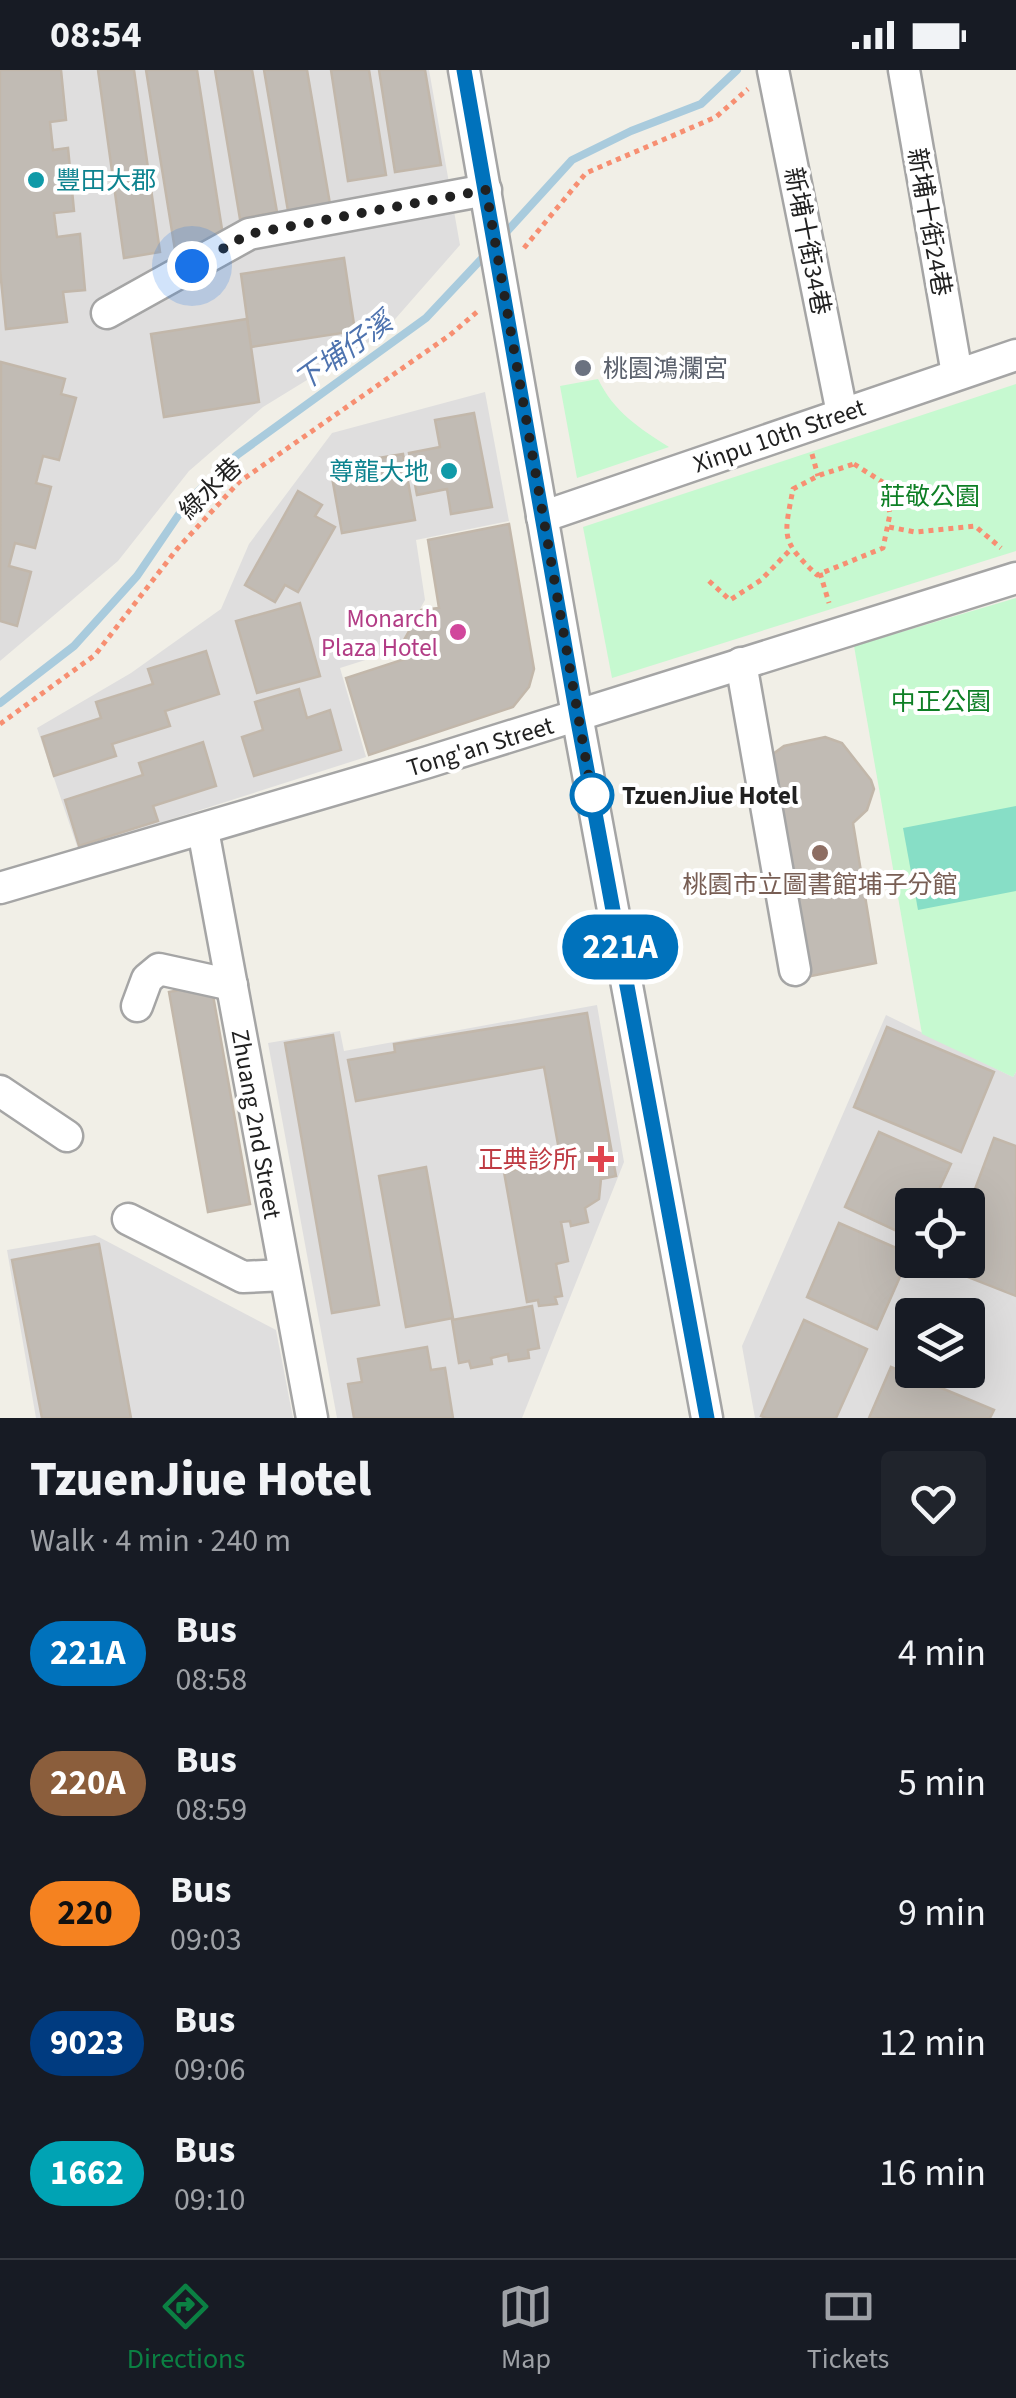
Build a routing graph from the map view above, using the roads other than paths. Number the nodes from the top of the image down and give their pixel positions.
1 (464, 70) edge
2 (904, 70) edge
3 (765, 76) edge
4 (488, 200) junction
5 (106, 313) dead end
6 (1016, 355) edge
7 (958, 374) junction
8 (842, 413) junction
9 (542, 517) junction
10 (1016, 578) edge
11 (740, 663) junction
12 (577, 716) junction
13 (203, 830) junction
14 (0, 888) edge
15 (795, 970) dead end
16 (232, 985) junction
17 (137, 1006) dead end
18 (0, 1090) edge
19 (67, 1136) dead end
20 (128, 1219) dead end
21 (285, 1275) junction
22 (312, 1418) edge
23 (707, 1418) edge

1 - 4 street
2 - 7 street, 新埔十街24巷
3 - 8 street, 新埔十街34巷
4 - 5 street
4 - 9 street
6 - 7 street, Xinpu 10th Street
7 - 8 street, Xinpu 10th Street
8 - 9 street, Xinpu 10th Street
9 - 12 street
10 - 11 street, Tong'an Street
11 - 12 street, Tong'an Street
11 - 15 street
12 - 13 street, Tong'an Street
12 - 23 street
13 - 14 street, Tong'an Street
13 - 16 street, Zhuang 2nd Street
16 - 17 street
16 - 21 street, Zhuang 2nd Street
18 - 19 street
20 - 21 street
21 - 22 street, Zhuang 2nd Street

